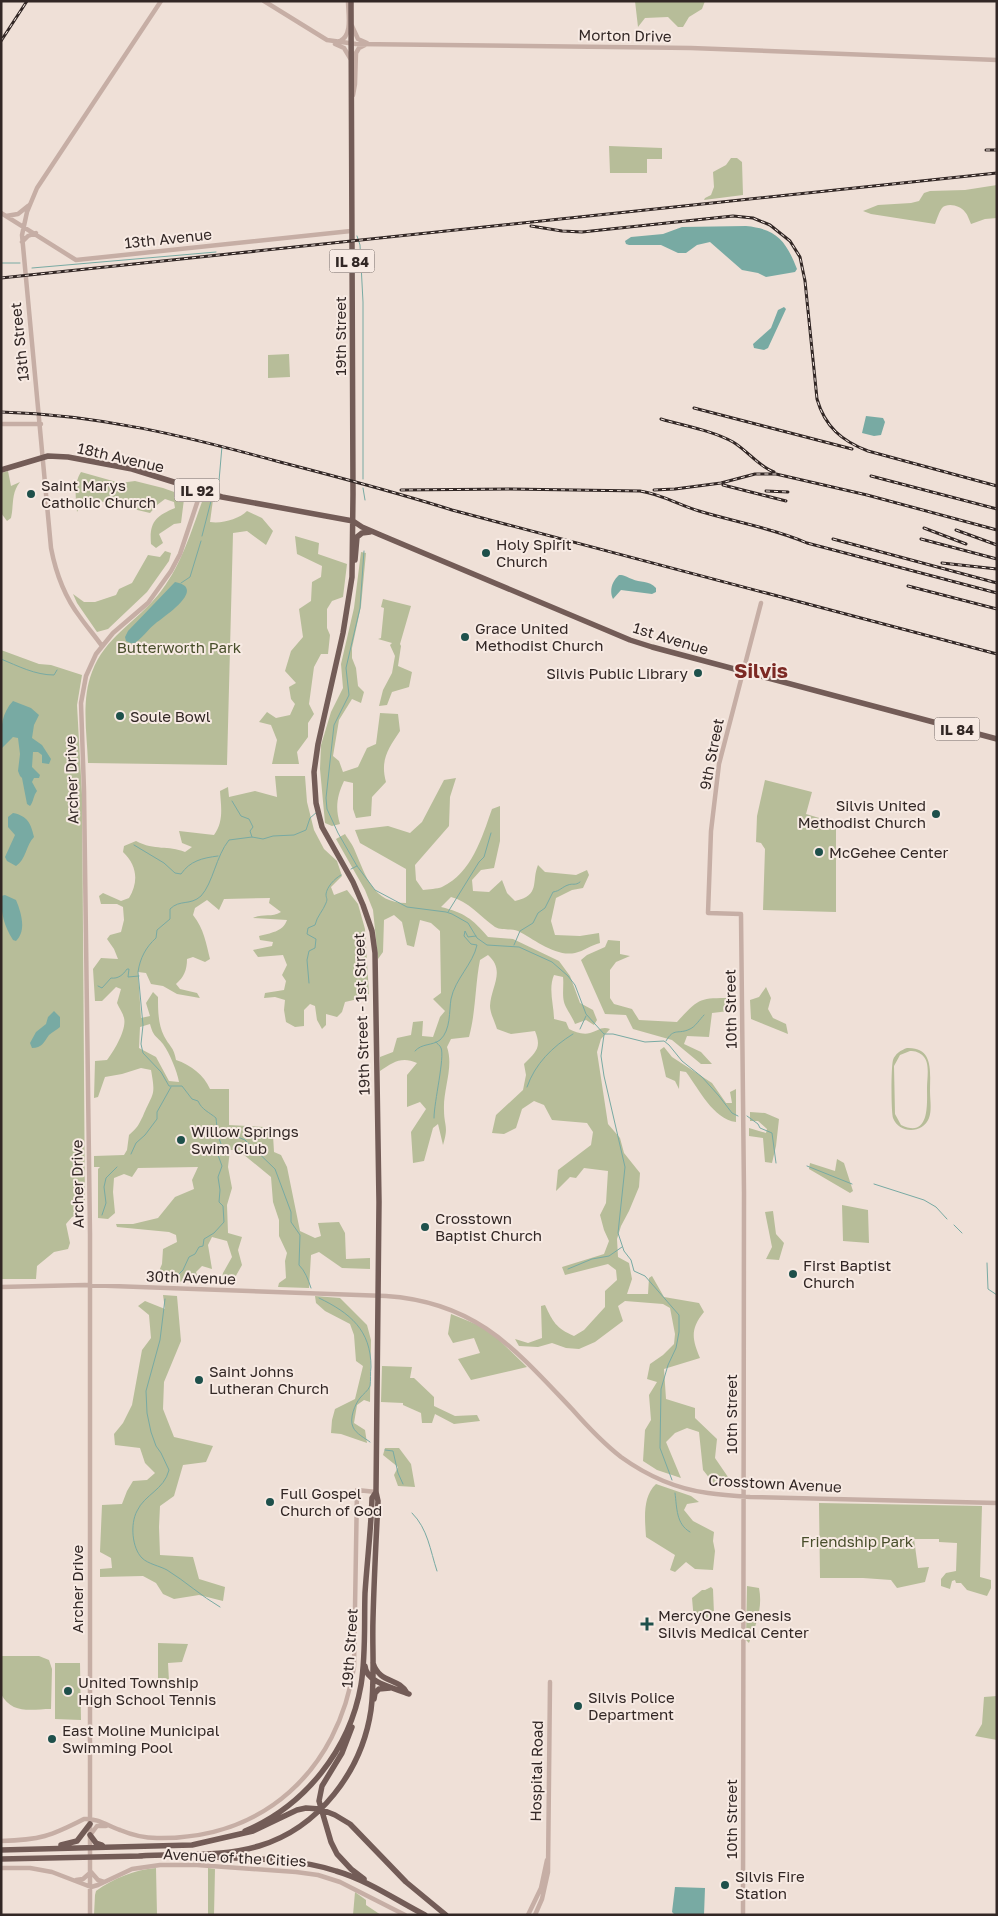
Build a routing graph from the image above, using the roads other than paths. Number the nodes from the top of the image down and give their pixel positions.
1 (161, 1) edge
2 (264, 1) edge
3 (350, 1) edge
4 (352, 26) junction
5 (327, 40) junction
6 (336, 42) junction
7 (352, 44) junction
8 (370, 44) junction
9 (351, 60) junction
10 (997, 60) edge
11 (351, 103) junction
12 (30, 203) junction
13 (4, 214) edge
14 (23, 225) junction
15 (351, 231) junction
16 (36, 233) junction
17 (22, 242) junction
18 (1, 424) edge
19 (41, 424) junction
20 (44, 457) junction
21 (1, 470) edge
22 (200, 491) junction
23 (353, 521) junction
24 (374, 532) junction
25 (352, 577) junction
26 (761, 603) dead end
27 (102, 646) junction
28 (743, 672) junction
29 (997, 740) edge
30 (741, 914) joint
31 (90, 1286) junction
32 (1, 1287) edge
33 (379, 1296) junction
34 (376, 1492) junction
35 (744, 1496) junction
36 (997, 1503) edge
37 (364, 1614) junction
38 (372, 1659) junction
39 (372, 1679) junction
40 (550, 1682) dead end
41 (360, 1689) junction
42 (396, 1689) junction
43 (407, 1693) junction
44 (357, 1700) junction
45 (320, 1760) joint
46 (355, 1762) junction
47 (320, 1809) junction
48 (90, 1821) junction
49 (76, 1822) junction
50 (111, 1827) junction
51 (89, 1835) junction
52 (227, 1838) junction
53 (1, 1841) edge
54 (169, 1846) junction
55 (90, 1848) junction
56 (1, 1850) edge
57 (139, 1856) junction
58 (83, 1857) junction
59 (90, 1857) junction
60 (1, 1859) edge
61 (24, 1859) dead end
62 (547, 1859) junction
63 (1, 1868) edge
64 (91, 1872) junction
65 (74, 1880) junction
66 (104, 1882) junction
67 (91, 1886) junction
68 (405, 1904) junction
69 (90, 1915) edge
70 (405, 1915) edge
71 (425, 1915) edge
72 (446, 1915) edge
73 (528, 1915) edge
74 (535, 1915) edge
75 (743, 1915) edge

1 - 12 street, 13th Street
2 - 5 street, Morton Drive
3 - 4 main road, 19th Street / IL 84
3 - 6 street
4 - 7 main road, 19th Street / IL 84
4 - 8 street
5 - 6 street, Morton Drive
5 - 9 street
6 - 7 street, Morton Drive
7 - 8 street, Morton Drive
7 - 9 main road, 19th Street / IL 84
8 - 10 street, Morton Drive
8 - 11 street
9 - 11 main road, 19th Street / IL 84
11 - 15 main road, 19th Street / IL 84
12 - 13 street
12 - 14 street, 13th Street
13 - 14 street, 13th Avenue
14 - 16 street, 13th Avenue
14 - 17 street, 13th Street
15 - 16 street, 13th Avenue
15 - 23 main road, 19th Street / IL 84
16 - 17 street
17 - 19 street, 13th Street
18 - 19 street
19 - 20 street, 13th Street
20 - 21 main road, 18th Avenue / IL 92
20 - 22 main road, 18th Avenue / IL 92
20 - 27 street, 13th Street
22 - 23 main road, 18th Avenue / IL 92
22 - 27 street, Archer Drive
23 - 24 main road, 1st Avenue / IL 84
23 - 25 main road, 19th Street - 1st Street
24 - 25 main road
24 - 28 main road, 1st Avenue / IL 84
25 - 33 main road, 19th Street - 1st Street
26 - 28 street, 9th Street
27 - 31 street, Archer Drive
28 - 29 main road, 1st Avenue / IL 84
28 - 30 street, 9th Street
30 - 35 street, 10th Street
31 - 32 street, 30th Avenue
31 - 33 street, 30th Avenue
31 - 48 street, Archer Drive
33 - 34 main road, 19th Street - 1st Street
33 - 35 street, Crosstown Avenue
34 - 37 main road, 19th Street
34 - 38 main road
34 - 45 street, 19th Street
35 - 36 street, Crosstown Avenue
35 - 75 street, 10th Street
37 - 39 main road
37 - 41 main road, 19th Street
38 - 39 main road
38 - 43 main road
39 - 41 main road
39 - 42 main road
39 - 43 main road
39 - 46 main road
40 - 62 street, Hospital Road
41 - 44 main road, 19th Street
42 - 43 main road
42 - 46 main road
44 - 47 main road, Avenue of the Cities
44 - 52 main road, 19th Street
45 - 50 street, Avenue of the Cities
46 - 47 main road
47 - 52 main road, Avenue of the Cities
47 - 57 main road
47 - 68 main road, Avenue of the Cities
47 - 72 main road, Avenue of the Cities
48 - 49 street
48 - 50 street, Avenue of the Cities
48 - 51 main road
49 - 51 street
49 - 53 street
50 - 51 street
51 - 54 main road
51 - 55 street
51 - 56 main road
52 - 54 main road, Avenue of the Cities
54 - 55 main road, Avenue of the Cities
55 - 56 main road, Avenue of the Cities
55 - 59 street
57 - 59 main road, Avenue of the Cities
57 - 68 main road, Avenue of the Cities
58 - 59 main road, Avenue of the Cities
58 - 60 main road, Avenue of the Cities
58 - 61 main road, Avenue of the Cities
59 - 64 street
62 - 73 street, Hospital Road
62 - 74 street, Hospital Road
63 - 65 street
64 - 65 street
64 - 66 street
64 - 67 street
65 - 67 street
66 - 67 street, Avenue of the Cities
66 - 70 street, Avenue of the Cities
67 - 69 street
68 - 71 main road, Avenue of the Cities

